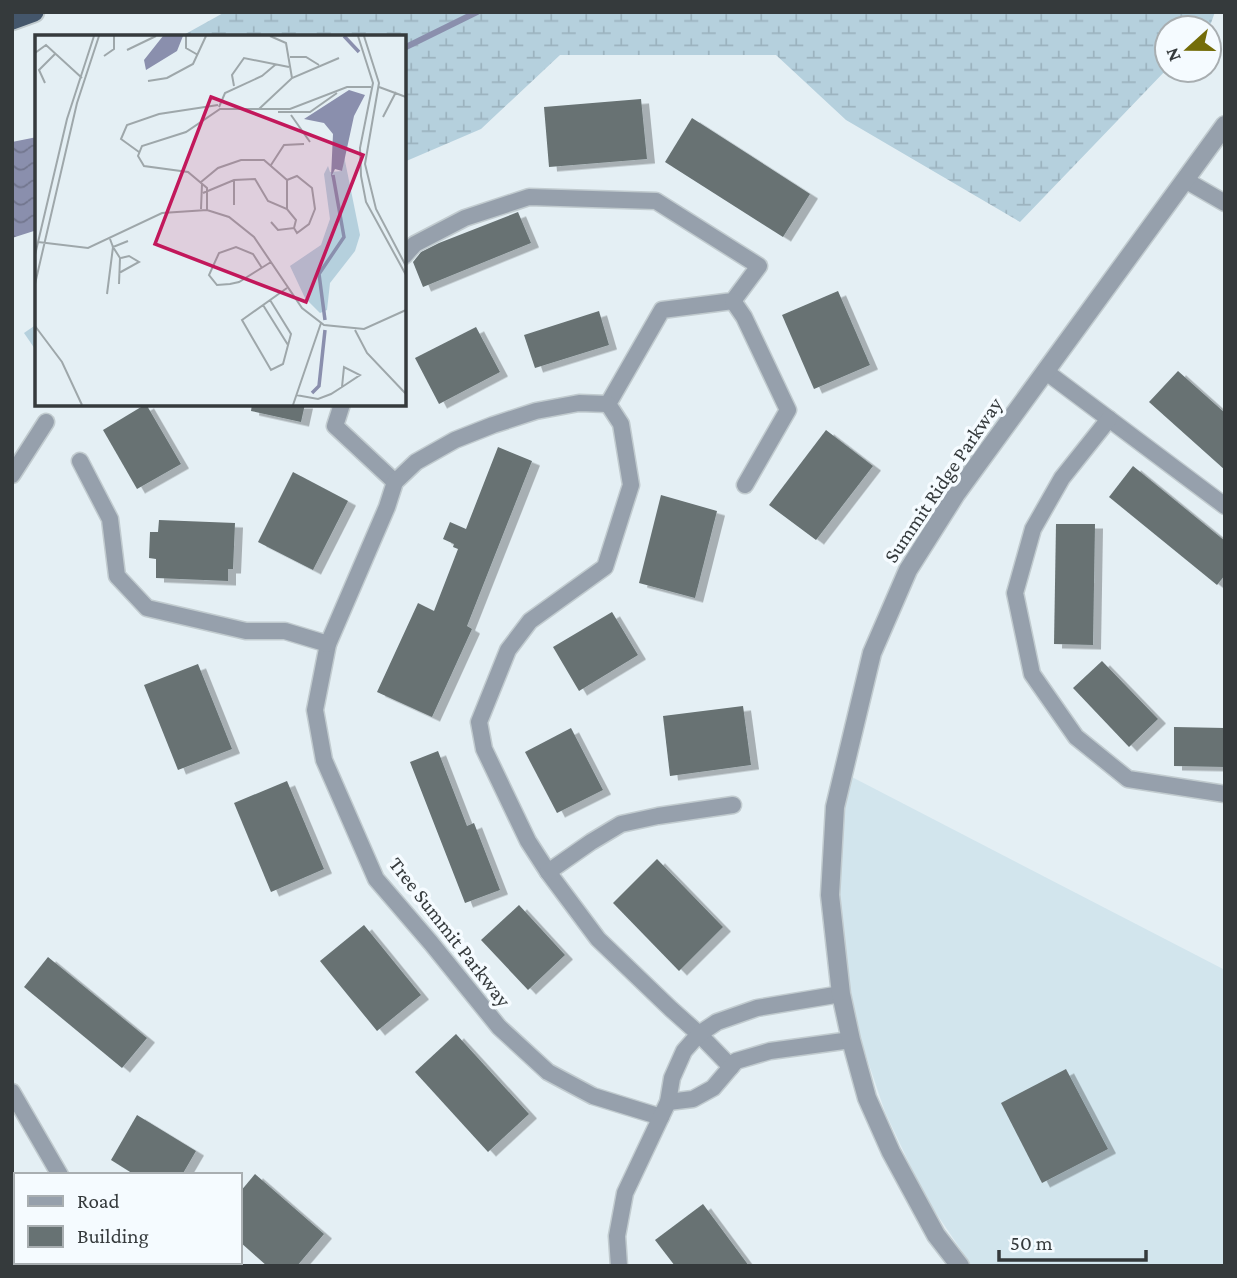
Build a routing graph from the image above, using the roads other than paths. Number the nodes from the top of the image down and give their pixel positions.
1 (34, 12) edge
2 (12, 20) edge
3 (1225, 125) edge
4 (1185, 180) junction
5 (1225, 203) edge
6 (406, 254) edge
7 (733, 301) junction
8 (1045, 371) junction
9 (608, 404) junction
10 (341, 406) edge
11 (1110, 419) junction
12 (46, 422) dead end
13 (80, 461) dead end
14 (12, 475) edge
15 (395, 482) junction
16 (746, 485) dead end
17 (1225, 506) edge
18 (328, 644) junction
19 (1225, 794) edge
20 (733, 805) dead end
21 (548, 872) junction
22 (841, 994) junction
23 (699, 1034) junction
24 (851, 1040) junction
25 (731, 1068) junction
26 (12, 1092) edge
27 (668, 1102) junction
28 (661, 1117) junction
29 (59, 1173) edge
30 (619, 1266) edge
31 (960, 1266) edge

1 - 2 highway
3 - 4 street, Summit Ridge Parkway
4 - 5 street
4 - 8 street, Summit Ridge Parkway
6 - 7 street
7 - 9 street
7 - 16 street
8 - 11 street
8 - 22 street, Summit Ridge Parkway
9 - 15 street, Tree Summit Parkway
9 - 21 street
10 - 15 street
11 - 17 street
11 - 19 street
12 - 14 street
13 - 18 street
15 - 18 street, Tree Summit Parkway
18 - 28 street, Tree Summit Parkway
20 - 21 street
21 - 23 street
22 - 23 street
22 - 24 street, Summit Ridge Parkway
23 - 25 street
23 - 27 street
24 - 25 street
24 - 31 street, Summit Ridge Parkway
25 - 27 street
26 - 29 street
27 - 28 street
28 - 30 street

